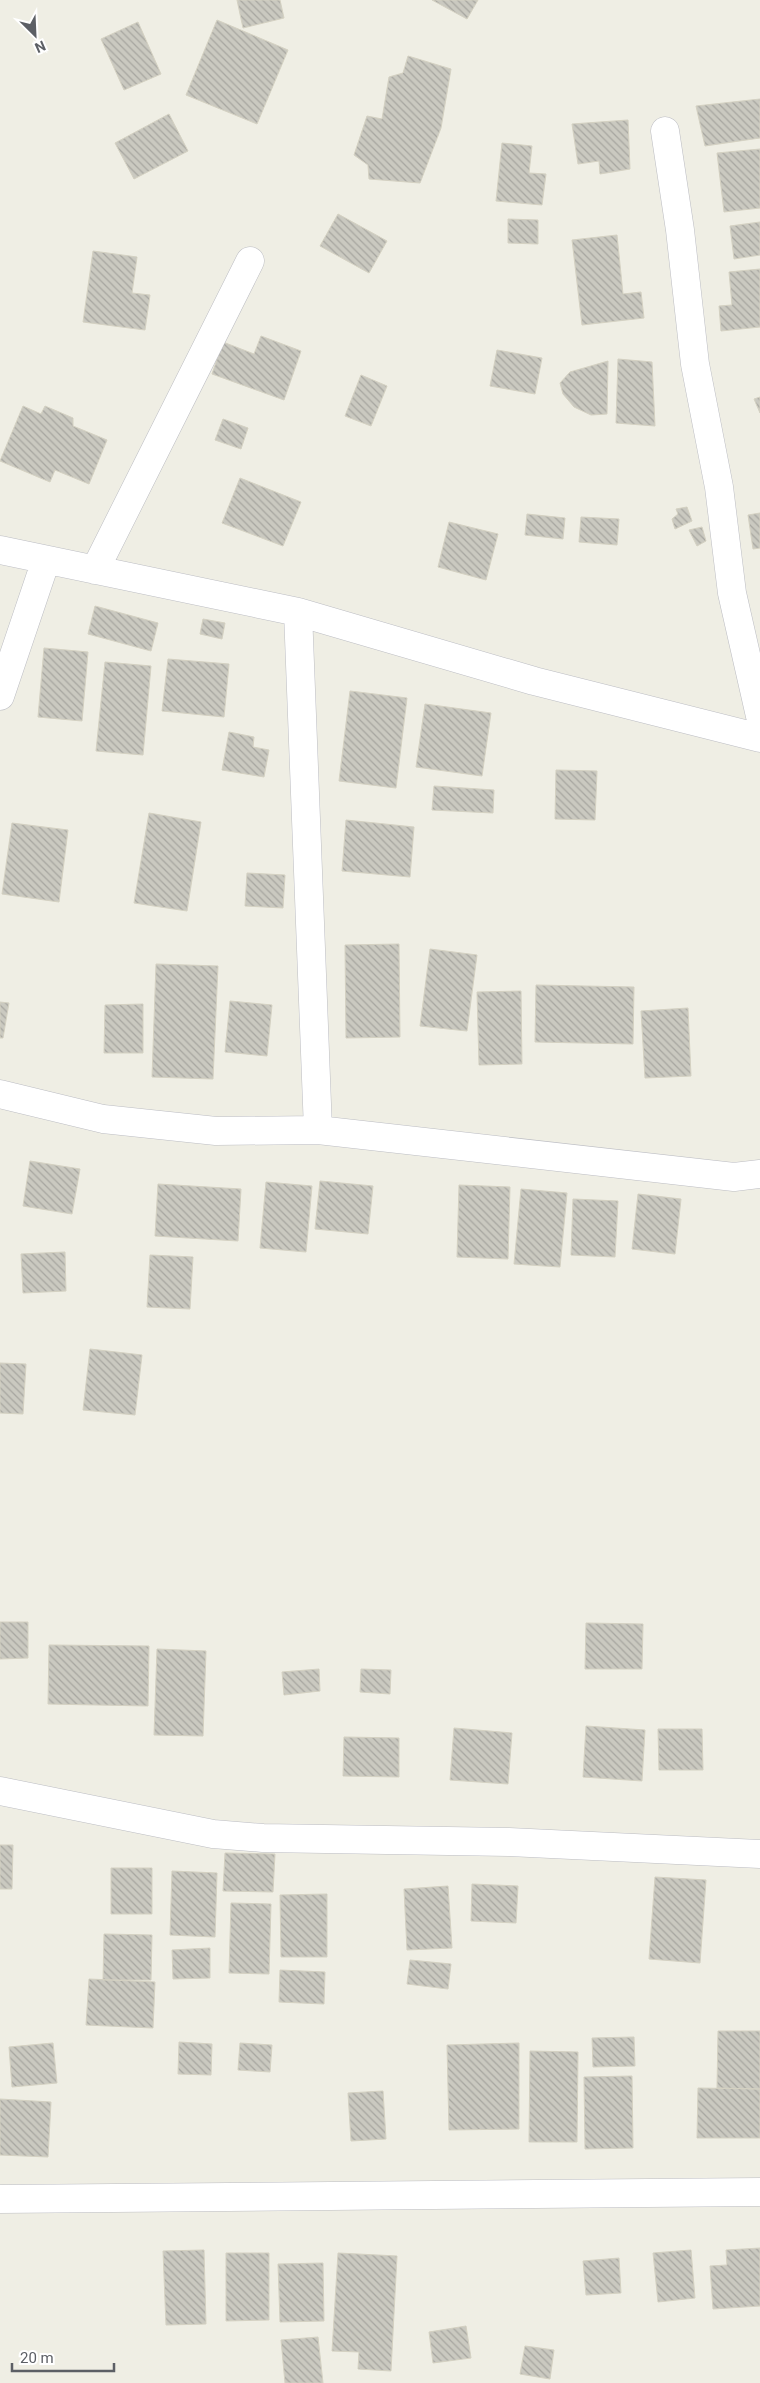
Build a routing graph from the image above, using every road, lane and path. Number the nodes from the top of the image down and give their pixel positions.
1 (665, 131) dead end
2 (250, 261) dead end
3 (0, 550) edge
4 (46, 560) junction
5 (95, 570) junction
6 (298, 612) junction
7 (0, 696) edge
8 (760, 716) edge
9 (760, 738) edge
10 (0, 1094) edge
11 (318, 1130) junction
12 (760, 1174) edge
13 (0, 1791) edge
14 (760, 1854) edge
15 (760, 2192) edge
16 (0, 2199) edge

1 - 8 street
2 - 5 street
3 - 4 street
4 - 5 street
4 - 7 street
5 - 6 street
6 - 9 street
6 - 11 street
10 - 11 street
11 - 12 street
13 - 14 street
15 - 16 street

